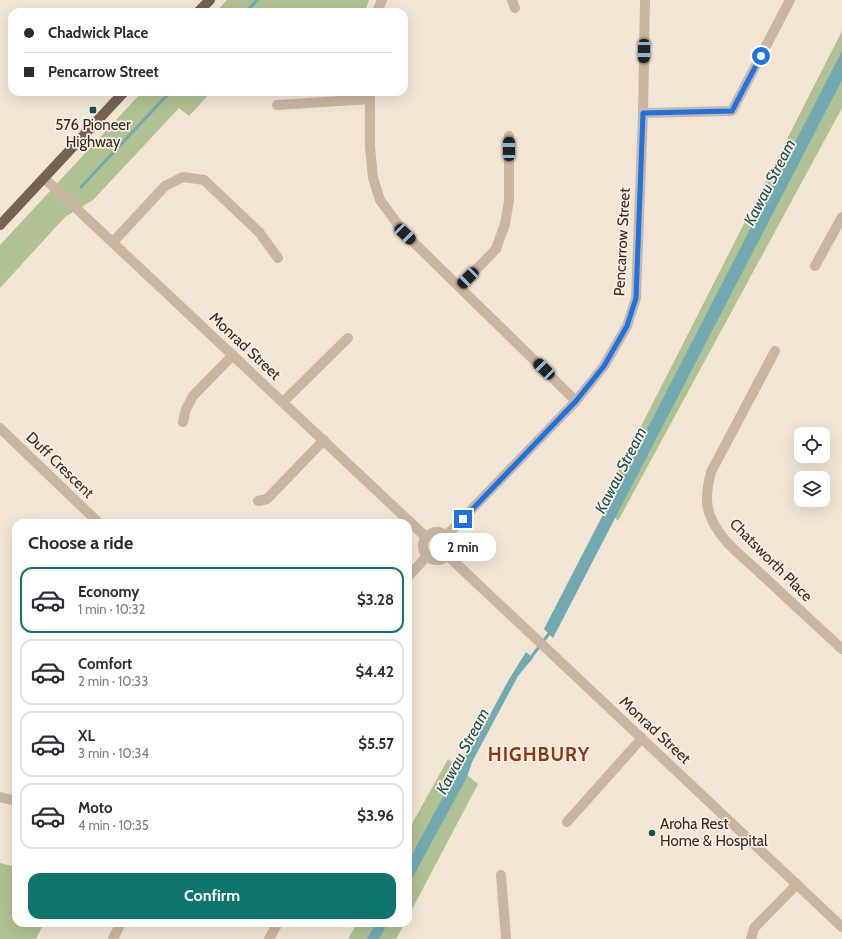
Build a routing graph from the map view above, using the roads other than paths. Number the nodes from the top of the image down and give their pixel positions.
1 (210, 0) edge
2 (645, 0) edge
3 (790, 0) edge
4 (202, 8) edge
5 (120, 96) edge
6 (370, 96) edge
7 (277, 105) dead end
8 (643, 113) junction
9 (509, 136) dead end
10 (44, 178) junction
11 (842, 217) edge
12 (0, 225) edge
13 (113, 242) junction
14 (278, 258) dead end
15 (816, 266) dead end
16 (460, 286) junction
17 (348, 338) dead end
18 (775, 351) dead end
19 (233, 355) junction
20 (576, 401) junction
21 (284, 402) junction
22 (183, 422) dead end
23 (0, 428) edge
24 (324, 440) junction
25 (258, 501) dead end
26 (95, 519) edge
27 (408, 519) edge
28 (412, 523) edge
29 (426, 536) junction
30 (446, 536) junction
31 (447, 555) junction
32 (427, 556) junction
33 (412, 573) edge
34 (842, 649) edge
35 (642, 738) junction
36 (0, 797) edge
37 (12, 800) edge
38 (567, 822) dead end
39 (501, 875) dead end
40 (797, 884) junction
41 (119, 927) edge
42 (276, 927) edge
43 (842, 927) edge
44 (113, 939) edge
45 (269, 939) edge
46 (506, 939) edge
47 (751, 939) edge

1 - 4 main road
2 - 8 street, Pencarrow Street
3 - 8 street
5 - 10 main road
6 - 7 street
6 - 16 street
8 - 20 street, Pencarrow Street
9 - 16 street
10 - 12 main road
10 - 13 street, Monrad Street
11 - 15 street
13 - 14 street
13 - 19 street, Monrad Street
16 - 20 street
17 - 21 street
18 - 34 street, Chatsworth Place
19 - 21 street, Monrad Street
19 - 22 street
20 - 30 street, Pencarrow Street
21 - 24 street, Monrad Street
23 - 26 street, Duff Crescent
24 - 25 street
24 - 27 street, Monrad Street
28 - 29 street, Monrad Street
29 - 30 street
29 - 32 street
30 - 31 street
31 - 32 street
31 - 35 street, Monrad Street
32 - 33 street
35 - 38 street
35 - 40 street, Monrad Street
36 - 37 street
39 - 46 street
40 - 43 street, Monrad Street
40 - 47 street
41 - 44 street
42 - 45 street

